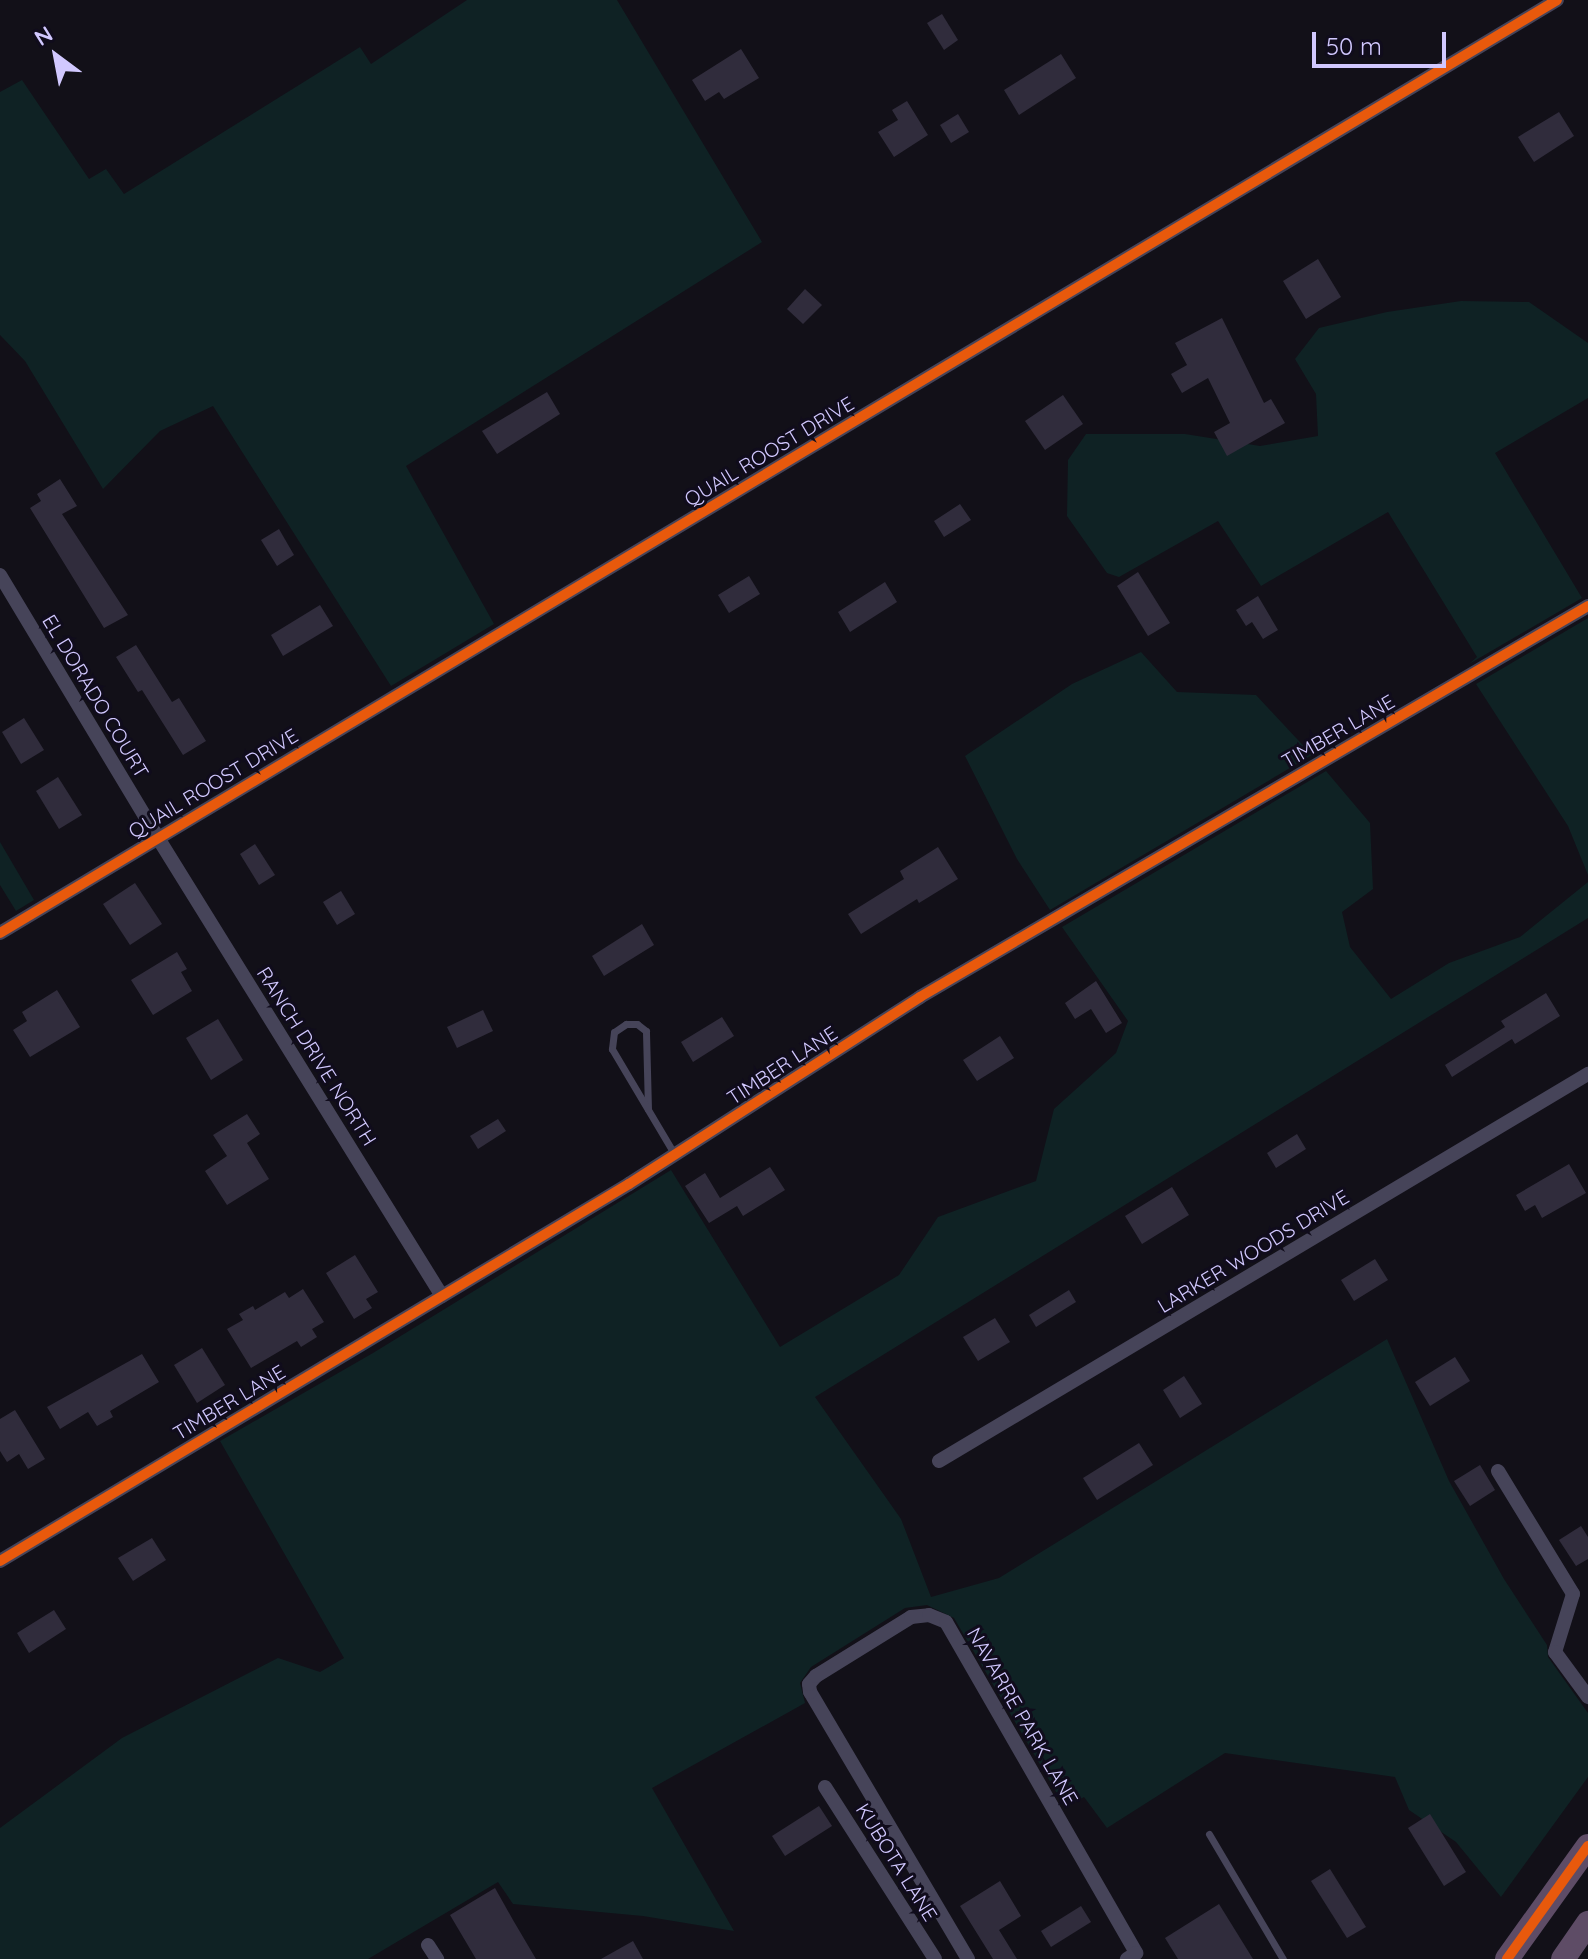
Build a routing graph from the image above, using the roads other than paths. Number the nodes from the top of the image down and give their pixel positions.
1 (1557, 0) edge
2 (0, 575) edge
3 (1588, 606) edge
4 (158, 838) junction
5 (0, 933) edge
6 (1588, 1074) edge
7 (648, 1109) junction
8 (675, 1155) junction
9 (442, 1296) junction
10 (939, 1461) dead end
11 (1498, 1471) dead end
12 (0, 1561) edge
13 (1588, 1697) edge
14 (825, 1787) dead end
15 (1209, 1834) dead end
16 (1588, 1846) edge
17 (1588, 1923) edge
18 (428, 1945) dead end
19 (1134, 1957) edge
20 (437, 1959) edge
21 (935, 1959) edge
22 (968, 1959) edge
23 (1283, 1959) edge
24 (1507, 1959) edge
25 (1563, 1959) edge

1 - 4 street, QUAIL ROOST DRIVE
2 - 4 street, EL DORADO COURT
3 - 8 street, TIMBER LANE
4 - 5 street, QUAIL ROOST DRIVE
4 - 9 street, RANCH DRIVE NORTH
6 - 10 street, LARKER WOODS DRIVE
7 - 7 lane
7 - 8 lane
8 - 9 street, TIMBER LANE
9 - 12 street, TIMBER LANE
11 - 13 street
14 - 21 street, KUBOTA LANE
15 - 23 lane
16 - 24 highway
17 - 25 highway
18 - 20 street
19 - 22 street, NAVARRE PARK LANE

